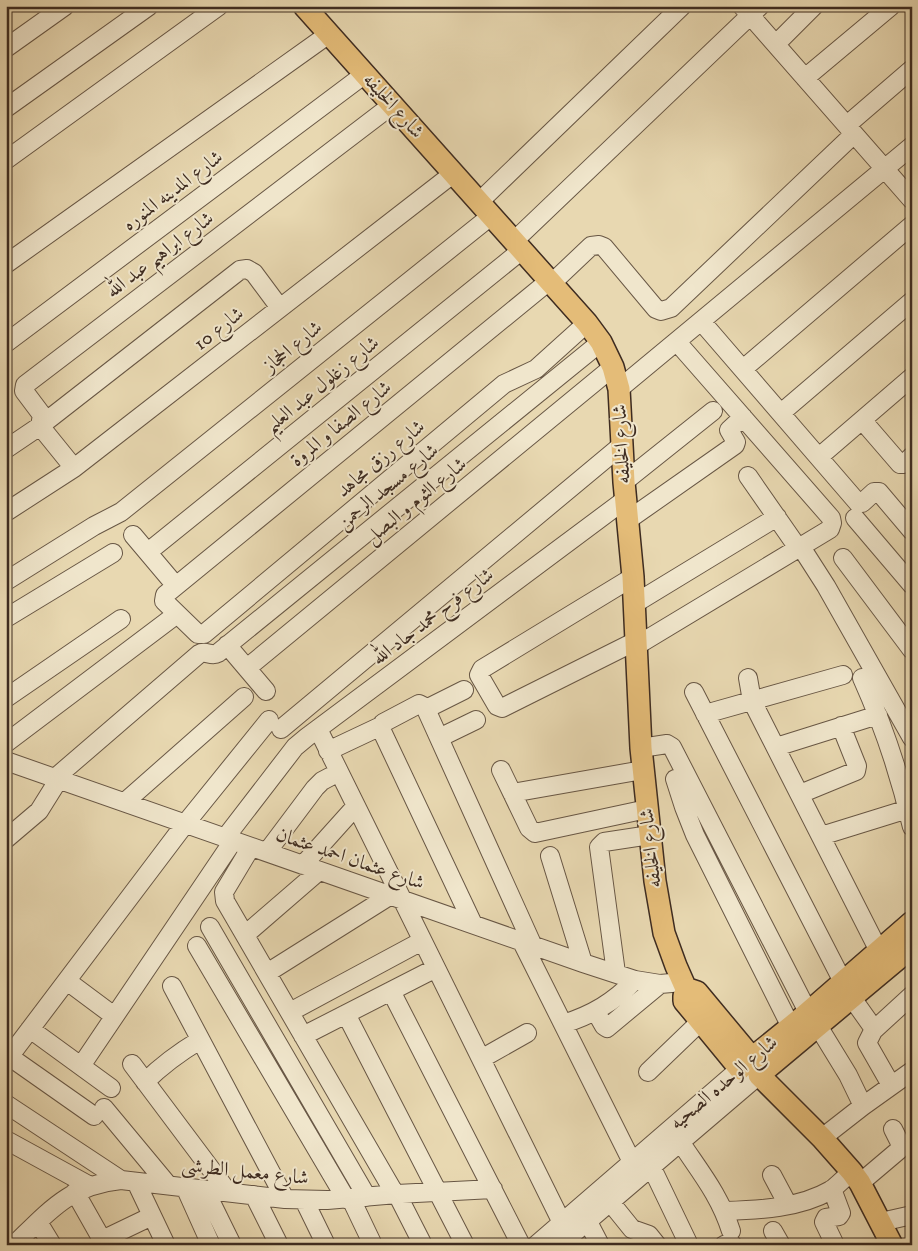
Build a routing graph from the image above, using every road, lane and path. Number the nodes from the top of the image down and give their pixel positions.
1 (65, 6) edge
2 (149, 6) edge
3 (219, 6) edge
4 (304, 6) edge
5 (682, 6) edge
6 (814, 6) edge
7 (891, 6) edge
8 (751, 9) edge
9 (329, 34) junction
10 (776, 44) junction
11 (6, 48) edge
12 (912, 70) edge
13 (365, 74) junction
14 (805, 78) junction
15 (392, 105) junction
16 (6, 108) edge
17 (850, 130) junction
18 (912, 146) edge
19 (6, 160) edge
20 (885, 170) junction
21 (454, 174) junction
22 (912, 200) edge
23 (485, 209) junction
24 (912, 225) edge
25 (518, 245) junction
26 (6, 264) edge
27 (551, 282) junction
28 (912, 301) edge
29 (280, 308) junction
30 (701, 322) junction
31 (587, 323) junction
32 (601, 342) junction
33 (677, 342) junction
34 (6, 343) edge
35 (613, 367) junction
36 (743, 369) junction
37 (912, 377) edge
38 (619, 389) junction
39 (713, 411) dead end
40 (781, 413) junction
41 (743, 417) junction
42 (862, 420) junction
43 (40, 426) junction
44 (622, 445) junction
45 (6, 449) edge
46 (912, 456) edge
47 (819, 457) junction
48 (74, 468) junction
49 (748, 476) dead end
50 (625, 490) junction
51 (859, 510) junction
52 (6, 512) edge
53 (777, 517) junction
54 (628, 520) junction
55 (912, 530) edge
56 (133, 535) dead end
57 (799, 547) junction
58 (148, 552) junction
59 (114, 553) dead end
60 (842, 558) dead end
61 (633, 577) junction
62 (6, 581) edge
63 (912, 585) edge
64 (176, 586) junction
65 (634, 604) junction
66 (172, 608) junction
67 (6, 618) edge
68 (121, 619) dead end
69 (636, 644) junction
70 (228, 645) junction
71 (912, 650) edge
72 (246, 668) junction
73 (843, 675) dead end
74 (748, 678) dead end
75 (862, 678) dead end
76 (464, 690) dead end
77 (266, 691) dead end
78 (694, 692) dead end
79 (244, 697) dead end
80 (6, 698) edge
81 (752, 701) junction
82 (426, 709) junction
83 (706, 714) junction
84 (878, 715) junction
85 (476, 720) dead end
86 (380, 726) junction
87 (841, 726) junction
88 (318, 729) junction
89 (439, 738) junction
90 (912, 738) edge
91 (6, 743) edge
92 (776, 747) junction
93 (641, 748) junction
94 (328, 751) junction
95 (6, 761) edge
96 (501, 770) dead end
97 (643, 770) junction
98 (339, 772) junction
99 (57, 778) junction
100 (675, 779) dead end
101 (512, 793) junction
102 (800, 794) junction
103 (125, 802) junction
104 (356, 806) junction
105 (647, 809) junction
106 (908, 810) junction
107 (186, 824) junction
108 (912, 827) edge
109 (650, 835) junction
110 (821, 836) junction
111 (6, 839) edge
112 (229, 839) junction
113 (259, 850) junction
114 (550, 856) dead end
115 (311, 868) junction
116 (396, 897) junction
117 (912, 922) edge
118 (472, 924) junction
119 (210, 927) dead end
120 (245, 935) junction
121 (422, 941) junction
122 (528, 944) junction
123 (197, 946) dead end
124 (912, 947) edge
125 (883, 959) junction
126 (583, 963) junction
127 (436, 968) junction
128 (267, 973) junction
129 (616, 973) junction
130 (635, 980) junction
131 (67, 981) junction
132 (660, 984) junction
133 (172, 986) dead end
134 (685, 987) junction
135 (848, 990) junction
136 (391, 991) junction
137 (912, 995) edge
138 (290, 1012) junction
139 (596, 1012) junction
140 (346, 1014) junction
141 (114, 1016) junction
142 (701, 1021) junction
143 (807, 1022) junction
144 (563, 1024) junction
145 (30, 1030) junction
146 (874, 1030) junction
147 (527, 1033) dead end
148 (303, 1036) junction
149 (200, 1040) junction
150 (8, 1059) edge
151 (481, 1059) junction
152 (132, 1064) dead end
153 (81, 1066) junction
154 (750, 1067) junction
155 (912, 1071) edge
156 (648, 1072) dead end
157 (145, 1082) junction
158 (891, 1085) junction
159 (110, 1088) dead end
160 (6, 1104) edge
161 (863, 1106) junction
162 (893, 1129) dead end
163 (822, 1138) junction
164 (6, 1140) edge
165 (681, 1143) junction
166 (632, 1162) junction
167 (652, 1168) junction
168 (772, 1175) dead end
169 (856, 1177) junction
170 (128, 1181) junction
171 (176, 1186) junction
172 (82, 1189) junction
173 (493, 1189) junction
174 (832, 1189) junction
175 (205, 1190) junction
176 (437, 1191) junction
177 (228, 1192) junction
178 (396, 1194) junction
179 (254, 1195) junction
180 (355, 1198) junction
181 (285, 1199) junction
182 (304, 1200) junction
183 (611, 1203) junction
184 (788, 1205) junction
185 (725, 1211) junction
186 (912, 1215) edge
187 (152, 1216) junction
188 (38, 1222) junction
189 (588, 1222) junction
190 (880, 1222) junction
191 (564, 1235) edge
192 (729, 1240) edge
193 (104, 1242) edge
194 (14, 1245) edge
195 (52, 1245) edge
196 (166, 1245) edge
197 (211, 1245) edge
198 (232, 1245) edge
199 (279, 1245) edge
200 (326, 1245) edge
201 (373, 1245) edge
202 (423, 1245) edge
203 (465, 1245) edge
204 (521, 1245) edge
205 (536, 1245) edge
206 (600, 1245) edge
207 (657, 1245) edge
208 (689, 1245) edge
209 (835, 1245) edge
210 (892, 1245) edge

1 - 11 street
2 - 16 street
3 - 19 street
4 - 9 main road, شارع الخليفه
5 - 23 street, شارع الحجاز
6 - 10 street
7 - 14 street
8 - 10 street
8 - 25 street, شارع زغلول عبد العليم
9 - 13 main road, شارع الخليفه
9 - 26 street
10 - 14 street
12 - 17 street
13 - 15 main road, شارع الخليفه
13 - 34 street, شارع المدينه المنوره
14 - 17 street
15 - 21 main road, شارع الخليفه
15 - 43 street, شارع ابراهيم عبد الله
17 - 20 street
17 - 27 street, شارع الصفا و المروة
18 - 20 street
20 - 22 street
20 - 30 street
21 - 23 main road, شارع الخليفه
21 - 29 street, شارع 10
23 - 25 main road, شارع الخليفه
23 - 62 street, شارع الحجاز
24 - 36 street
25 - 27 main road, شارع الخليفه
25 - 58 street, شارع زغلول عبد العليم
27 - 31 main road, شارع الخليفه
27 - 64 street, شارع الصفا و المروة
28 - 40 street
29 - 43 street
29 - 48 street, شارع 10
30 - 33 street
30 - 36 street
31 - 32 main road, شارع الخليفه
31 - 66 street, شارع رزق مجاهد
32 - 35 main road, شارع الخليفه
32 - 70 street, شارع مسجد الرحمن
33 - 38 street
33 - 41 street
35 - 38 main road, شارع الخليفه
35 - 72 street, شارع الثوم و البصل
36 - 40 street
37 - 42 street
38 - 44 main road, شارع الخليفه
39 - 50 street, شارع فرح محمد جاد الله
40 - 47 street
41 - 54 street
41 - 57 street
42 - 46 street
42 - 47 street
43 - 45 street
43 - 48 street
44 - 50 main road, شارع الخليفه
44 - 107 street
47 - 51 street
48 - 52 street, شارع 10
49 - 53 street
50 - 54 main road, شارع الخليفه
50 - 88 street, شارع فرح محمد جاد الله
51 - 55 street
51 - 63 street
53 - 57 street
53 - 65 street
54 - 61 main road, شارع الخليفه
56 - 58 street
57 - 69 street
57 - 90 street
58 - 64 street
59 - 67 street
60 - 71 street
61 - 65 main road, شارع الخليفه
61 - 69 street
64 - 66 street, شارع الصفا و المروة
65 - 69 main road, شارع الخليفه
66 - 91 street
68 - 80 street
69 - 93 main road, شارع الخليفه
70 - 72 street
70 - 99 street, شارع مسجد الرحمن
72 - 77 street
73 - 81 street
74 - 81 street
75 - 84 street
76 - 82 street
78 - 83 street
79 - 103 street
81 - 83 street
81 - 92 street
82 - 86 street
82 - 89 street
83 - 135 street
84 - 87 street
84 - 106 street
85 - 89 street
86 - 94 street
86 - 118 street
87 - 92 street
87 - 102 street
88 - 94 street
88 - 112 street, شارع فرح محمد جاد الله
89 - 122 street
92 - 102 street
93 - 97 main road, شارع الخليفه
93 - 143 street
94 - 98 street
95 - 99 street, شارع عثمان احمد عثمان
96 - 101 street
97 - 101 street
97 - 105 main road, شارع الخليفه
98 - 104 street
98 - 113 street
99 - 103 street, شارع عثمان احمد عثمان
99 - 111 street
100 - 143 street
101 - 105 street
102 - 110 street
103 - 107 street, شارع عثمان احمد عثمان
104 - 115 street
104 - 116 street
105 - 109 main road, شارع الخليفه
106 - 108 street
106 - 110 street
107 - 112 street, شارع عثمان احمد عثمان
107 - 131 street
109 - 129 street
109 - 134 main road, شارع الخليفه
110 - 125 street
112 - 113 street, شارع عثمان احمد عثمان
112 - 141 street, شارع فرح محمد جاد الله
113 - 115 street, شارع عثمان احمد عثمان
113 - 120 street
114 - 126 street
115 - 116 street, شارع عثمان احمد عثمان
115 - 120 street
116 - 118 street, شارع عثمان احمد عثمان
116 - 121 street
116 - 128 street
117 - 125 main road, شارع الوحده الصحيه
118 - 122 street, شارع عثمان احمد عثمان
119 - 180 street
120 - 128 street
121 - 127 street
121 - 138 street
122 - 126 street, شارع عثمان احمد عثمان
122 - 144 street
123 - 180 street
124 - 125 main road, شارع الوحده الصحيه
125 - 135 main road, شارع الوحده الصحيه
126 - 129 street, شارع عثمان احمد عثمان
127 - 136 street
127 - 151 street
128 - 138 street
129 - 130 street, شارع عثمان احمد عثمان
130 - 132 street, شارع عثمان احمد عثمان
130 - 139 street
131 - 141 street
131 - 145 street
132 - 134 street, شارع عثمان احمد عثمان
132 - 139 street
133 - 149 street
134 - 142 main road, شارع الخليفه
134 - 154 main road
135 - 143 main road, شارع الوحده الصحيه
135 - 146 street
136 - 140 street
136 - 173 street
137 - 146 street
138 - 148 street
139 - 144 street
140 - 148 street
140 - 176 street
141 - 153 street, شارع فرح محمد جاد الله
142 - 154 main road, شارع الخليفه
142 - 156 street
143 - 154 main road, شارع الوحده الصحيه
143 - 161 street
144 - 166 street
145 - 150 street
145 - 153 street
146 - 158 street
147 - 151 street
148 - 178 street
149 - 157 street
149 - 181 street
150 - 171 street
151 - 191 street
152 - 157 street
153 - 159 street
154 - 163 main road
154 - 165 street, شارع الوحده الصحيه
154 - 166 street, شارع الوحده الصحيه
155 - 158 street
157 - 177 street
158 - 161 street
160 - 170 street
161 - 163 street
162 - 169 street
163 - 169 main road
164 - 172 street
165 - 167 street, شارع الوحده الصحيه
165 - 185 street
166 - 191 street, شارع الوحده الصحيه
167 - 183 street, شارع الوحده الصحيه
167 - 208 street
168 - 184 street
169 - 174 street
169 - 190 main road
170 - 171 street, شارع معمل الطرشى
170 - 172 street, شارع معمل الطرشى
170 - 187 street
171 - 175 street, شارع معمل الطرشى
171 - 197 street
172 - 188 street, شارع معمل الطرشى
172 - 193 street
173 - 176 street, شارع معمل الطرشى
173 - 204 street
174 - 184 street
174 - 209 street
175 - 177 street, شارع معمل الطرشى
175 - 198 street
176 - 178 street, شارع معمل الطرشى
176 - 203 street
177 - 179 street, شارع معمل الطرشى
178 - 180 street, شارع معمل الطرشى
178 - 202 street
179 - 181 street, شارع معمل الطرشى
179 - 199 street
180 - 182 street, شارع معمل الطرشى
180 - 201 street
181 - 182 street, شارع معمل الطرشى
182 - 200 street
183 - 189 street, شارع الوحده الصحيه
183 - 207 street
184 - 185 street
185 - 192 street
186 - 190 street
187 - 193 street
187 - 196 street
188 - 194 street, شارع معمل الطرشى
188 - 195 street
189 - 191 street, شارع الوحده الصحيه
189 - 206 street
190 - 210 main road
191 - 205 street, شارع الوحده الصحيه

